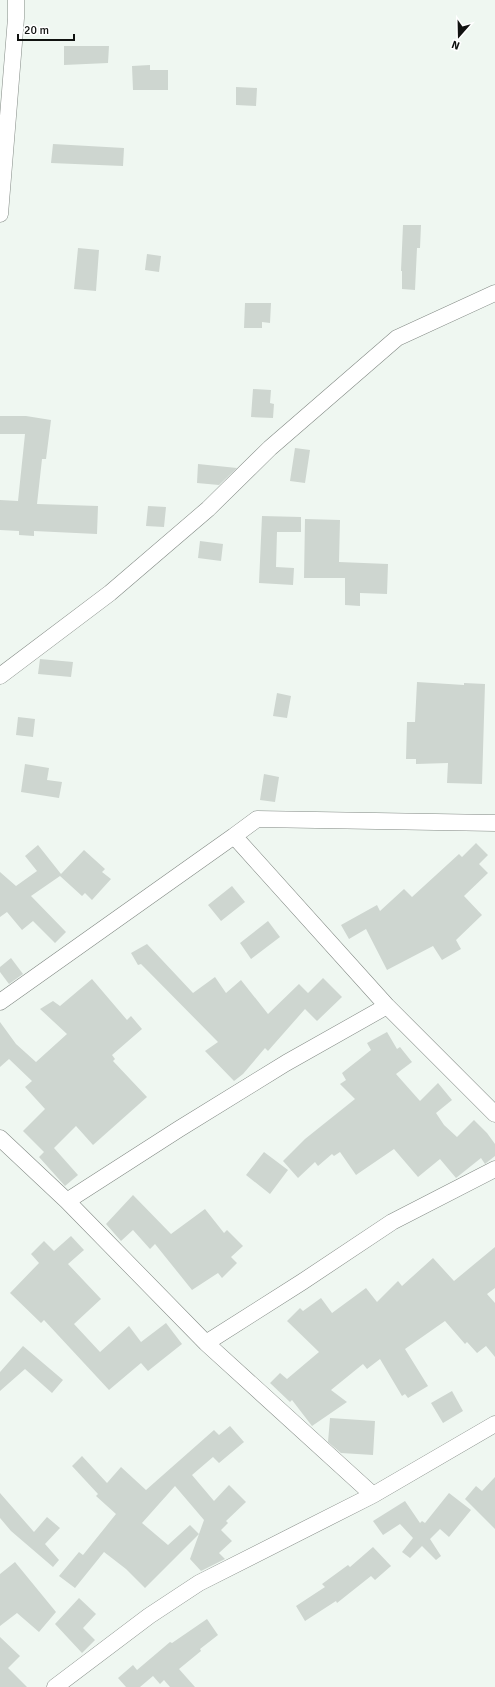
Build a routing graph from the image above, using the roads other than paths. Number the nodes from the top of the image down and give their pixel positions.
1 (16, 0) edge
2 (0, 214) edge
3 (495, 294) edge
4 (0, 676) edge
5 (495, 823) edge
6 (234, 836) junction
7 (0, 1002) edge
8 (387, 1006) junction
9 (495, 1114) edge
10 (0, 1138) edge
11 (495, 1169) edge
12 (67, 1201) junction
13 (206, 1343) junction
14 (495, 1424) edge
15 (373, 1494) junction
16 (55, 1687) edge

1 - 2 street
3 - 4 street
5 - 6 street
6 - 7 street
6 - 8 street
8 - 9 street
8 - 12 street
10 - 12 street
11 - 13 street
12 - 13 street
13 - 15 street
14 - 15 street
15 - 16 street

